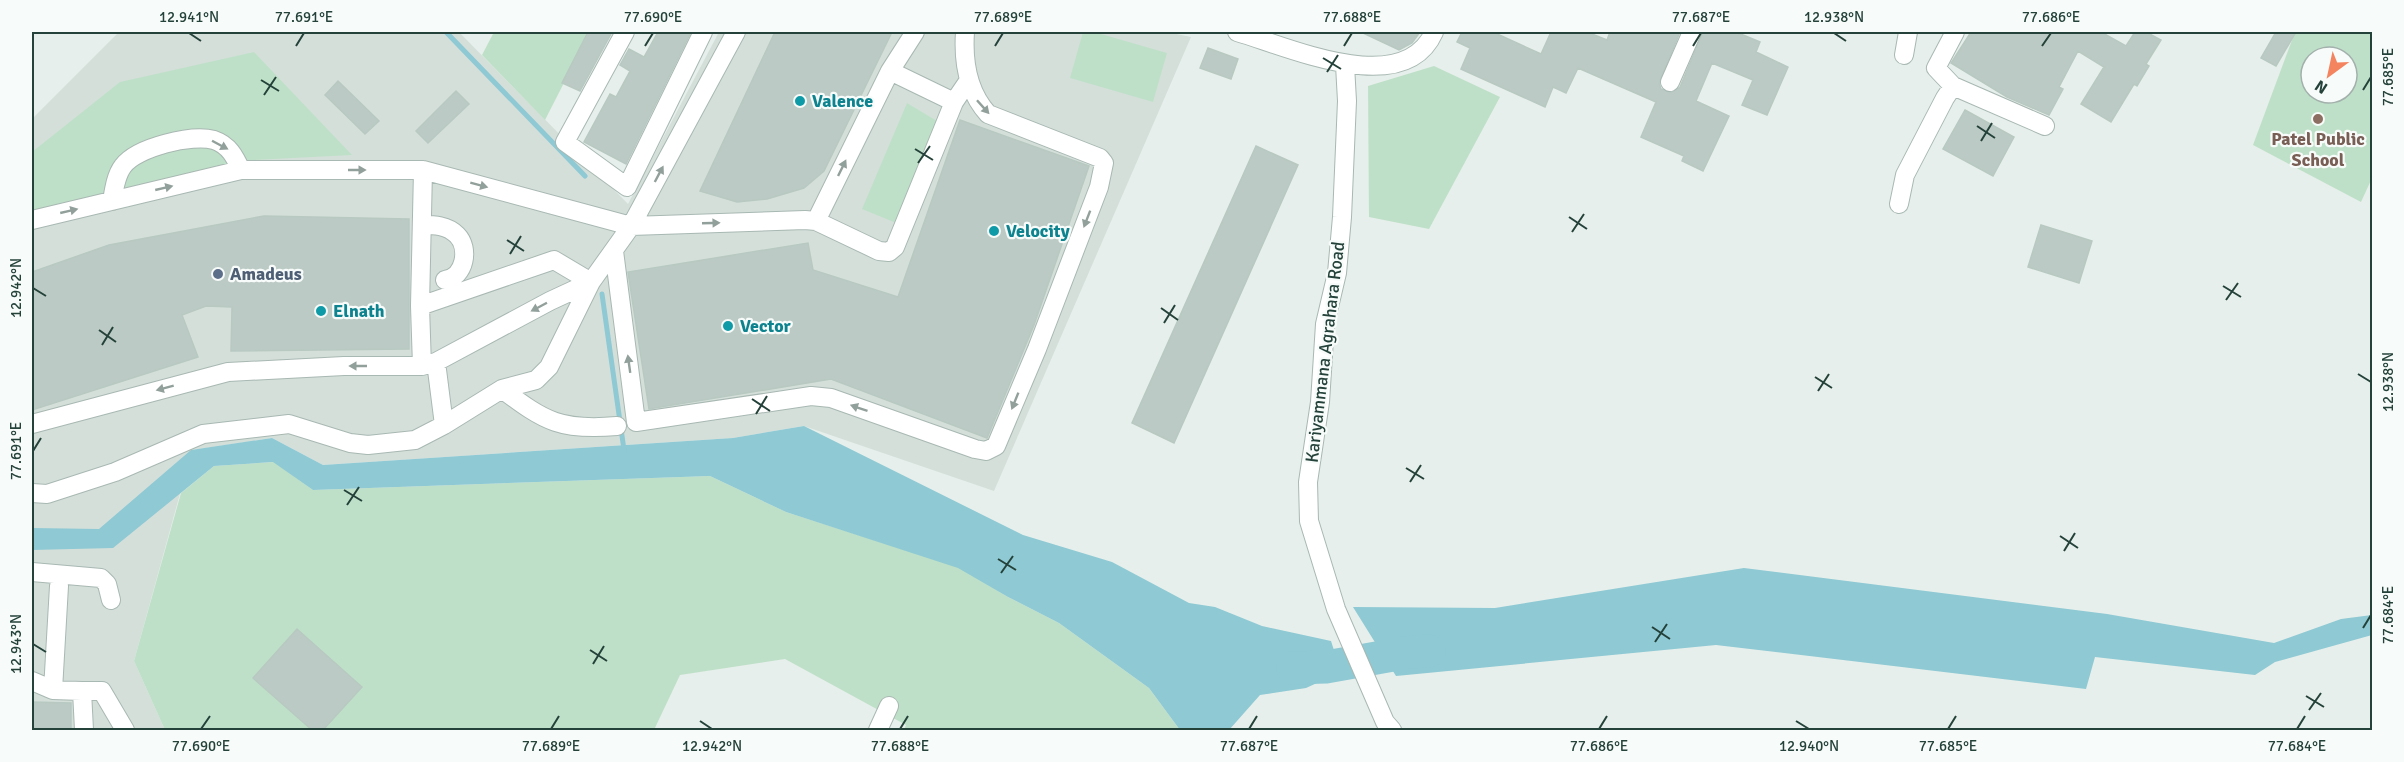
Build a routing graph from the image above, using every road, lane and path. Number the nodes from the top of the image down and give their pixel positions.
1 (625, 32) edge
2 (703, 32) edge
3 (736, 32) edge
4 (915, 32) edge
5 (963, 32) edge
6 (1237, 32) edge
7 (1434, 32) edge
8 (1692, 32) edge
9 (1908, 32) edge
10 (1955, 32) edge
11 (1904, 55) dead end
12 (1345, 65) junction
13 (890, 71) junction
14 (969, 80) junction
15 (1670, 82) dead end
16 (1953, 86) junction
17 (954, 102) junction
18 (2045, 126) dead end
19 (241, 170) junction
20 (423, 170) junction
21 (112, 201) junction
22 (1899, 204) dead end
23 (32, 220) edge
24 (816, 221) junction
25 (422, 225) junction
26 (631, 226) junction
27 (614, 251) junction
28 (445, 280) dead end
29 (591, 282) junction
30 (420, 306) junction
31 (429, 364) junction
32 (502, 389) junction
33 (32, 424) edge
34 (444, 425) junction
35 (617, 426) dead end
36 (32, 493) edge
37 (32, 572) edge
38 (59, 586) dead end
39 (111, 600) dead end
40 (32, 681) edge
41 (53, 690) junction
42 (82, 691) junction
43 (890, 706) dead end
44 (84, 730) edge
45 (125, 730) edge
46 (878, 730) edge
47 (1392, 730) edge

1 - 2 street
26 -> 3 street
4 - 13 street
5 - 14 street
6 - 12 street
7 - 12 street
8 - 15 street
9 - 11 street
10 - 16 street
12 - 47 street, Kariyammana Agrahara Road
13 - 17 street
24 -> 13 street
14 - 17 street
14 -> 27 street
16 - 18 street
16 - 22 street
17 - 24 street
19 -> 20 street
21 -> 19 street
21 -> 19 street
20 - 25 street
20 -> 26 street
23 -> 21 street
26 -> 24 street
25 - 28 street
25 - 30 street
26 - 27 street
27 - 29 street
29 - 30 street
29 -> 31 street
29 - 32 street
30 - 31 street
31 -> 33 street
31 - 34 street
32 - 34 street
32 - 35 street
34 - 36 street
37 - 39 street
38 - 41 street
40 - 41 street
41 - 42 street
42 - 44 street
42 - 45 street
43 - 46 street

